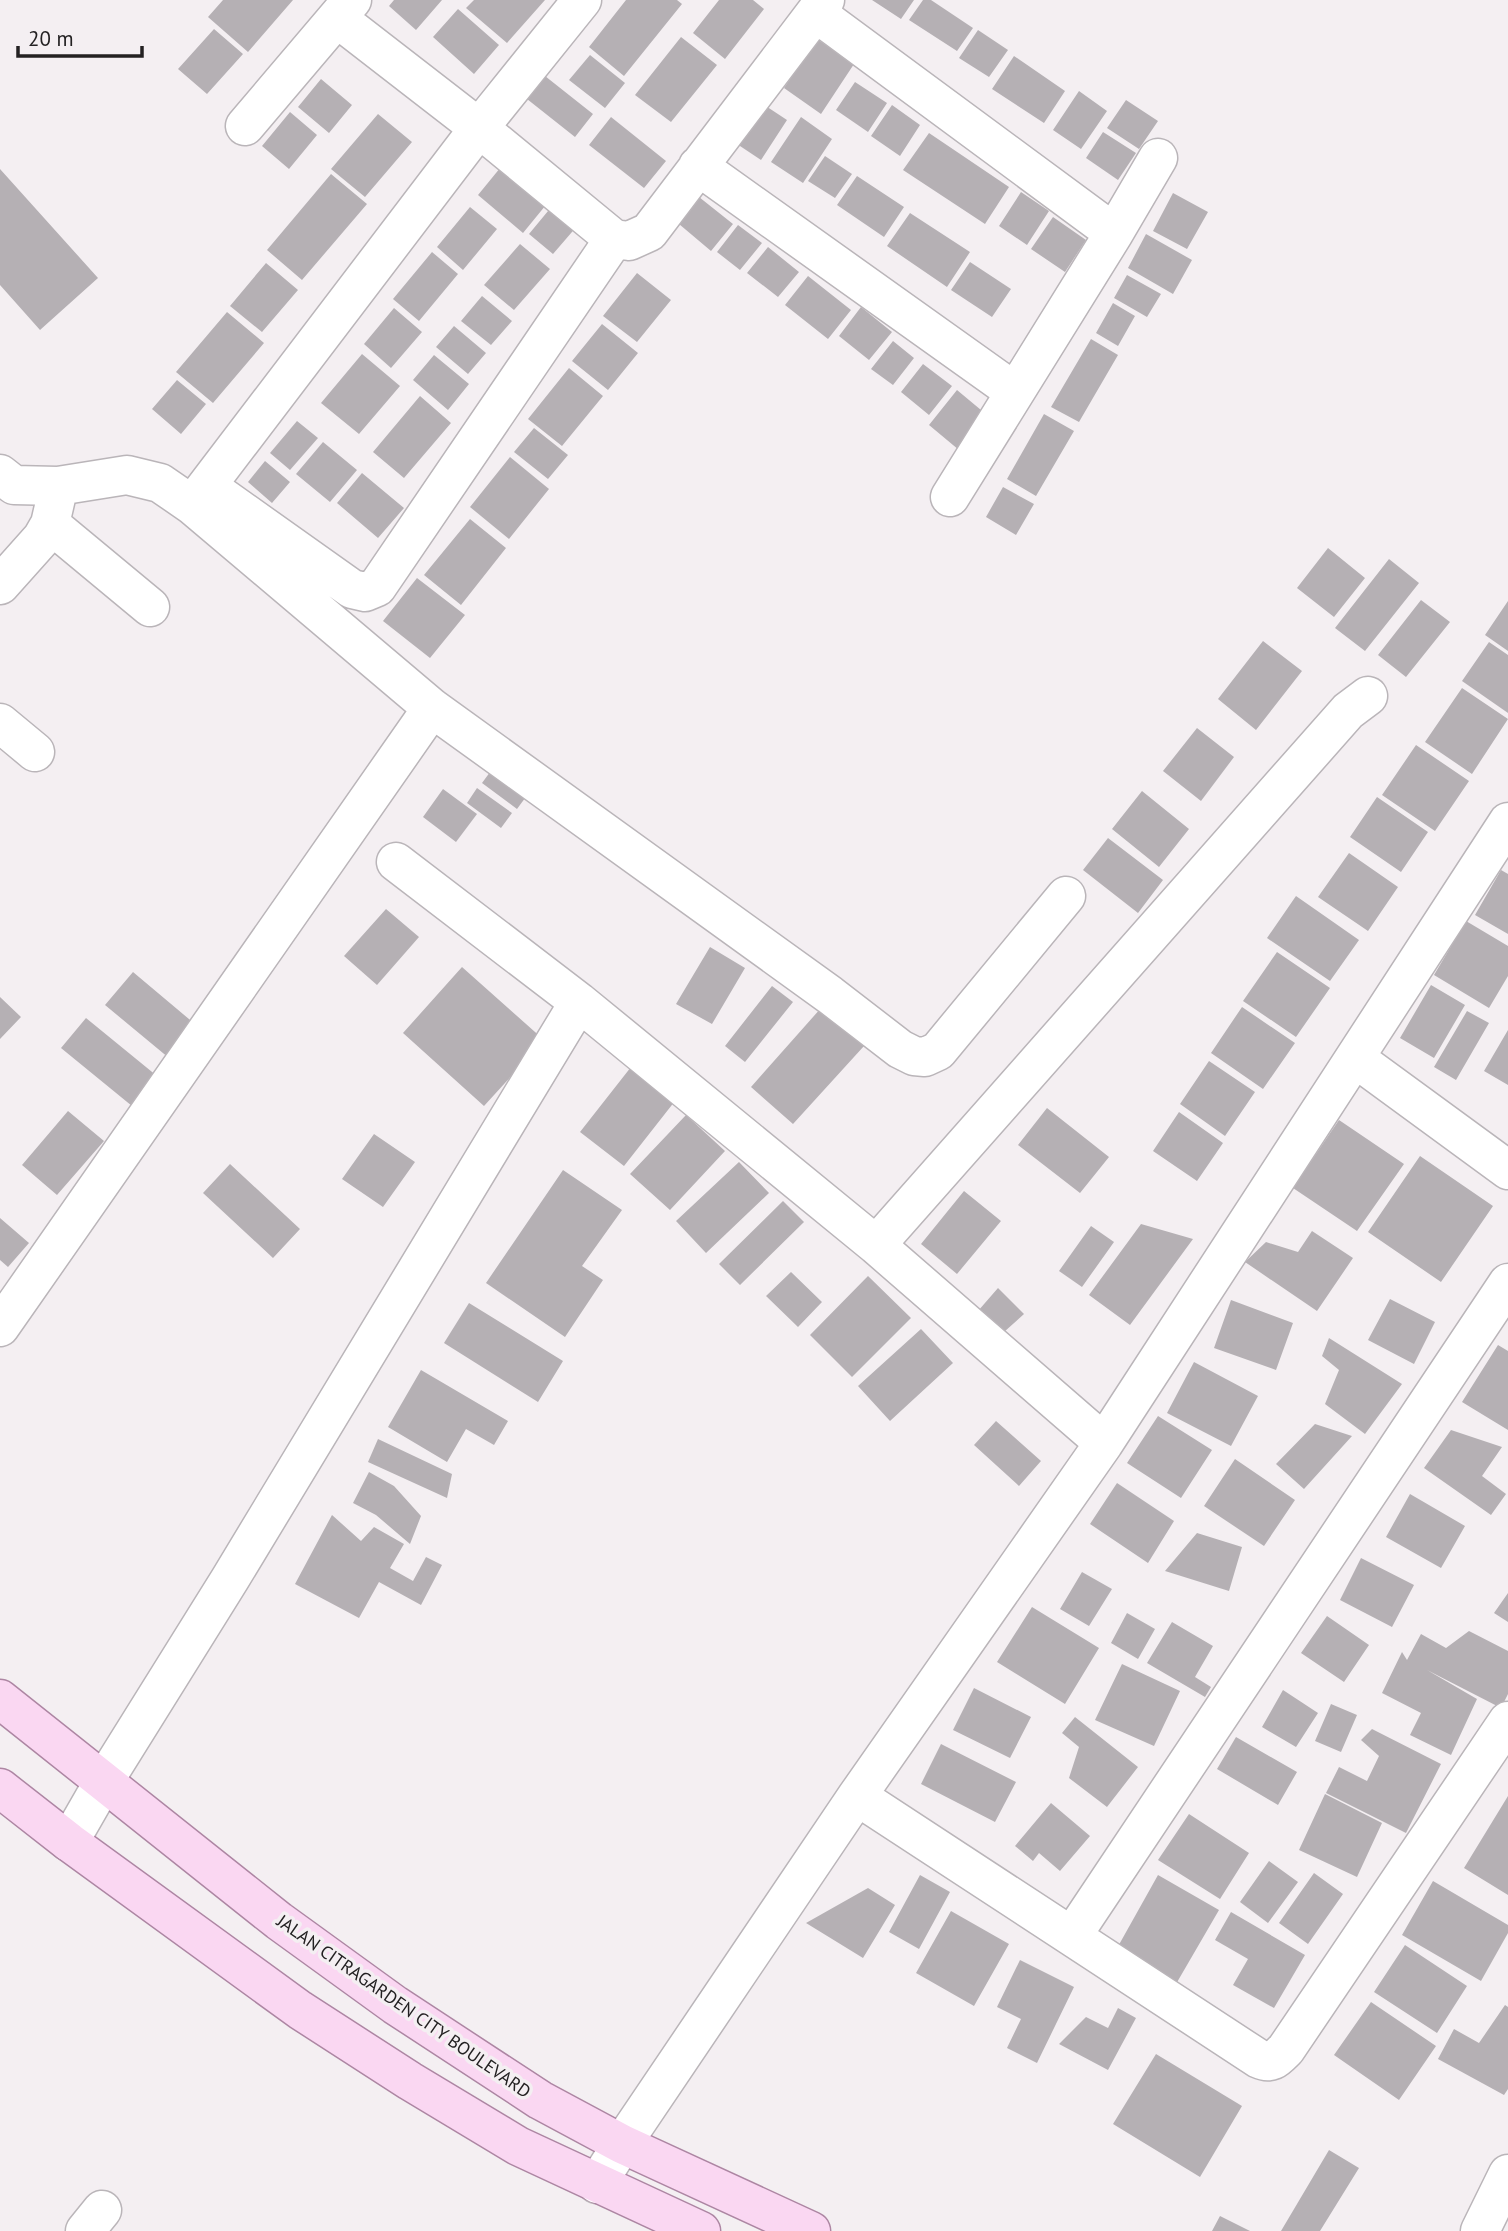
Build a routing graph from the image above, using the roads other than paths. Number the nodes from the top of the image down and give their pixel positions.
1 (582, 0) edge
2 (820, 7) edge
3 (345, 9) edge
4 (245, 126) dead end
5 (479, 128) junction
6 (1158, 158) dead end
7 (698, 166) junction
8 (1114, 233) junction
9 (614, 239) junction
10 (1015, 392) junction
11 (5, 486) edge
12 (58, 486) junction
13 (200, 496) junction
14 (950, 497) dead end
15 (50, 524) junction
16 (0, 584) edge
17 (150, 607) dead end
18 (1368, 696) dead end
19 (432, 708) junction
20 (0, 723) edge
21 (35, 752) dead end
22 (1508, 822) edge
23 (396, 862) dead end
24 (1066, 896) dead end
25 (579, 1002) junction
26 (1355, 1058) junction
27 (1508, 1170) edge
28 (876, 1245) junction
29 (1508, 1283) edge
30 (0, 1326) edge
31 (1104, 1443) junction
32 (0, 1699) edge
33 (1508, 1721) edge
34 (104, 1781) junction
35 (0, 1788) edge
36 (857, 1796) junction
37 (69, 1842) junction
38 (1072, 1936) junction
39 (622, 2144) junction
40 (1508, 2174) edge
41 (597, 2184) junction
42 (702, 2231) edge
43 (811, 2231) edge
44 (1480, 2231) edge

1 - 5 street
2 - 7 street
2 - 8 street
3 - 4 street
3 - 5 street
5 - 9 street
5 - 13 street
6 - 8 street
7 - 9 street
7 - 10 street
8 - 10 street
9 - 13 street
10 - 14 street
11 - 12 street
12 - 13 street
12 - 15 street
13 - 19 street
15 - 16 street
15 - 17 street
18 - 28 street
19 - 24 street
19 - 30 street
20 - 21 street
22 - 26 street
23 - 25 street
25 - 28 street
25 - 34 street
26 - 27 street
26 - 31 street
28 - 31 street
29 - 38 street
31 - 36 street
32 - 34 main road, JALAN CITRAGARDEN CITY BOULEVARD
33 - 38 street
34 - 37 street
34 - 39 main road, JALAN CITRAGARDEN CITY BOULEVARD
35 - 37 main road
36 - 38 street
36 - 39 street
37 - 41 main road
39 - 41 street
39 - 43 main road, JALAN CITRAGARDEN CITY BOULEVARD
40 - 44 street
41 - 42 main road

